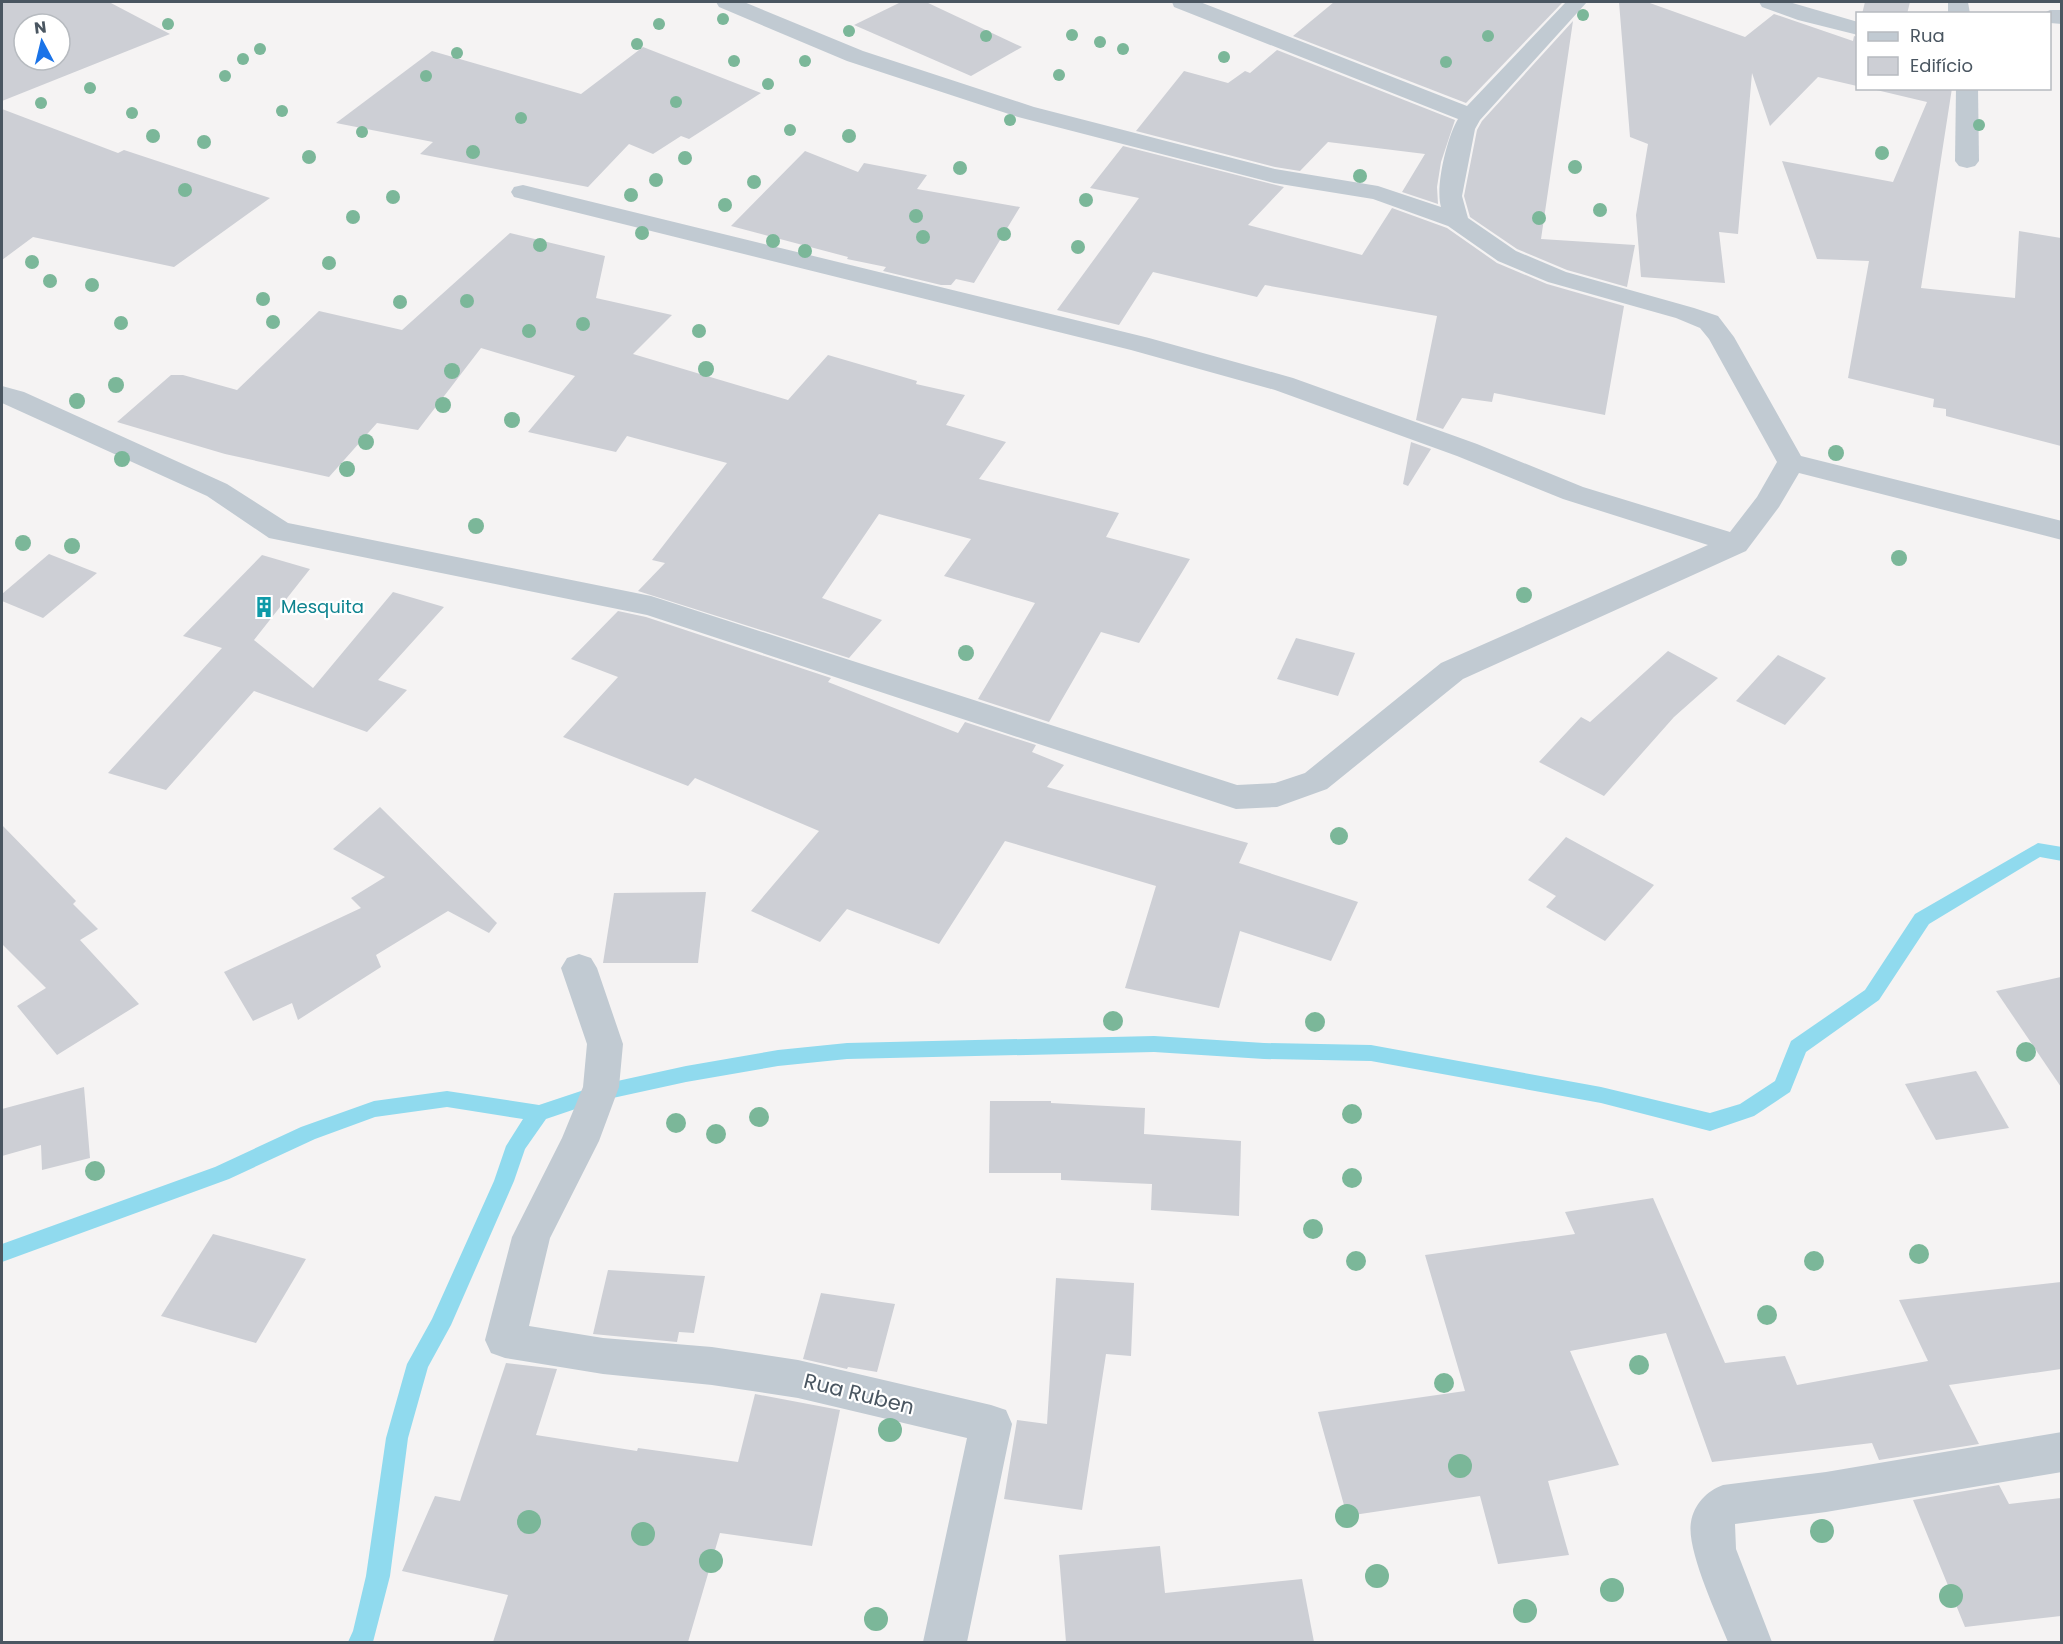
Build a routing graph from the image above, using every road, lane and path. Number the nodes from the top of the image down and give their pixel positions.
1 (727, 2) edge
2 (1182, 2) edge
3 (1577, 2) edge
4 (1770, 2) edge
5 (1856, 29) edge
6 (1967, 90) edge
7 (1471, 116) junction
8 (1968, 161) dead end
9 (524, 192) dead end
10 (1457, 221) junction
11 (2, 394) edge
12 (1791, 462) junction
13 (2061, 531) edge
14 (1736, 544) junction
15 (579, 968) dead end
16 (2061, 1452) edge
17 (945, 1642) edge
18 (1750, 1642) edge

1 - 10 street
2 - 7 street
3 - 7 street
4 - 5 street
6 - 8 street
7 - 10 street
9 - 14 street
10 - 12 street
11 - 14 street
12 - 13 street
12 - 14 street
15 - 17 street, Rua Ruben
16 - 18 street

